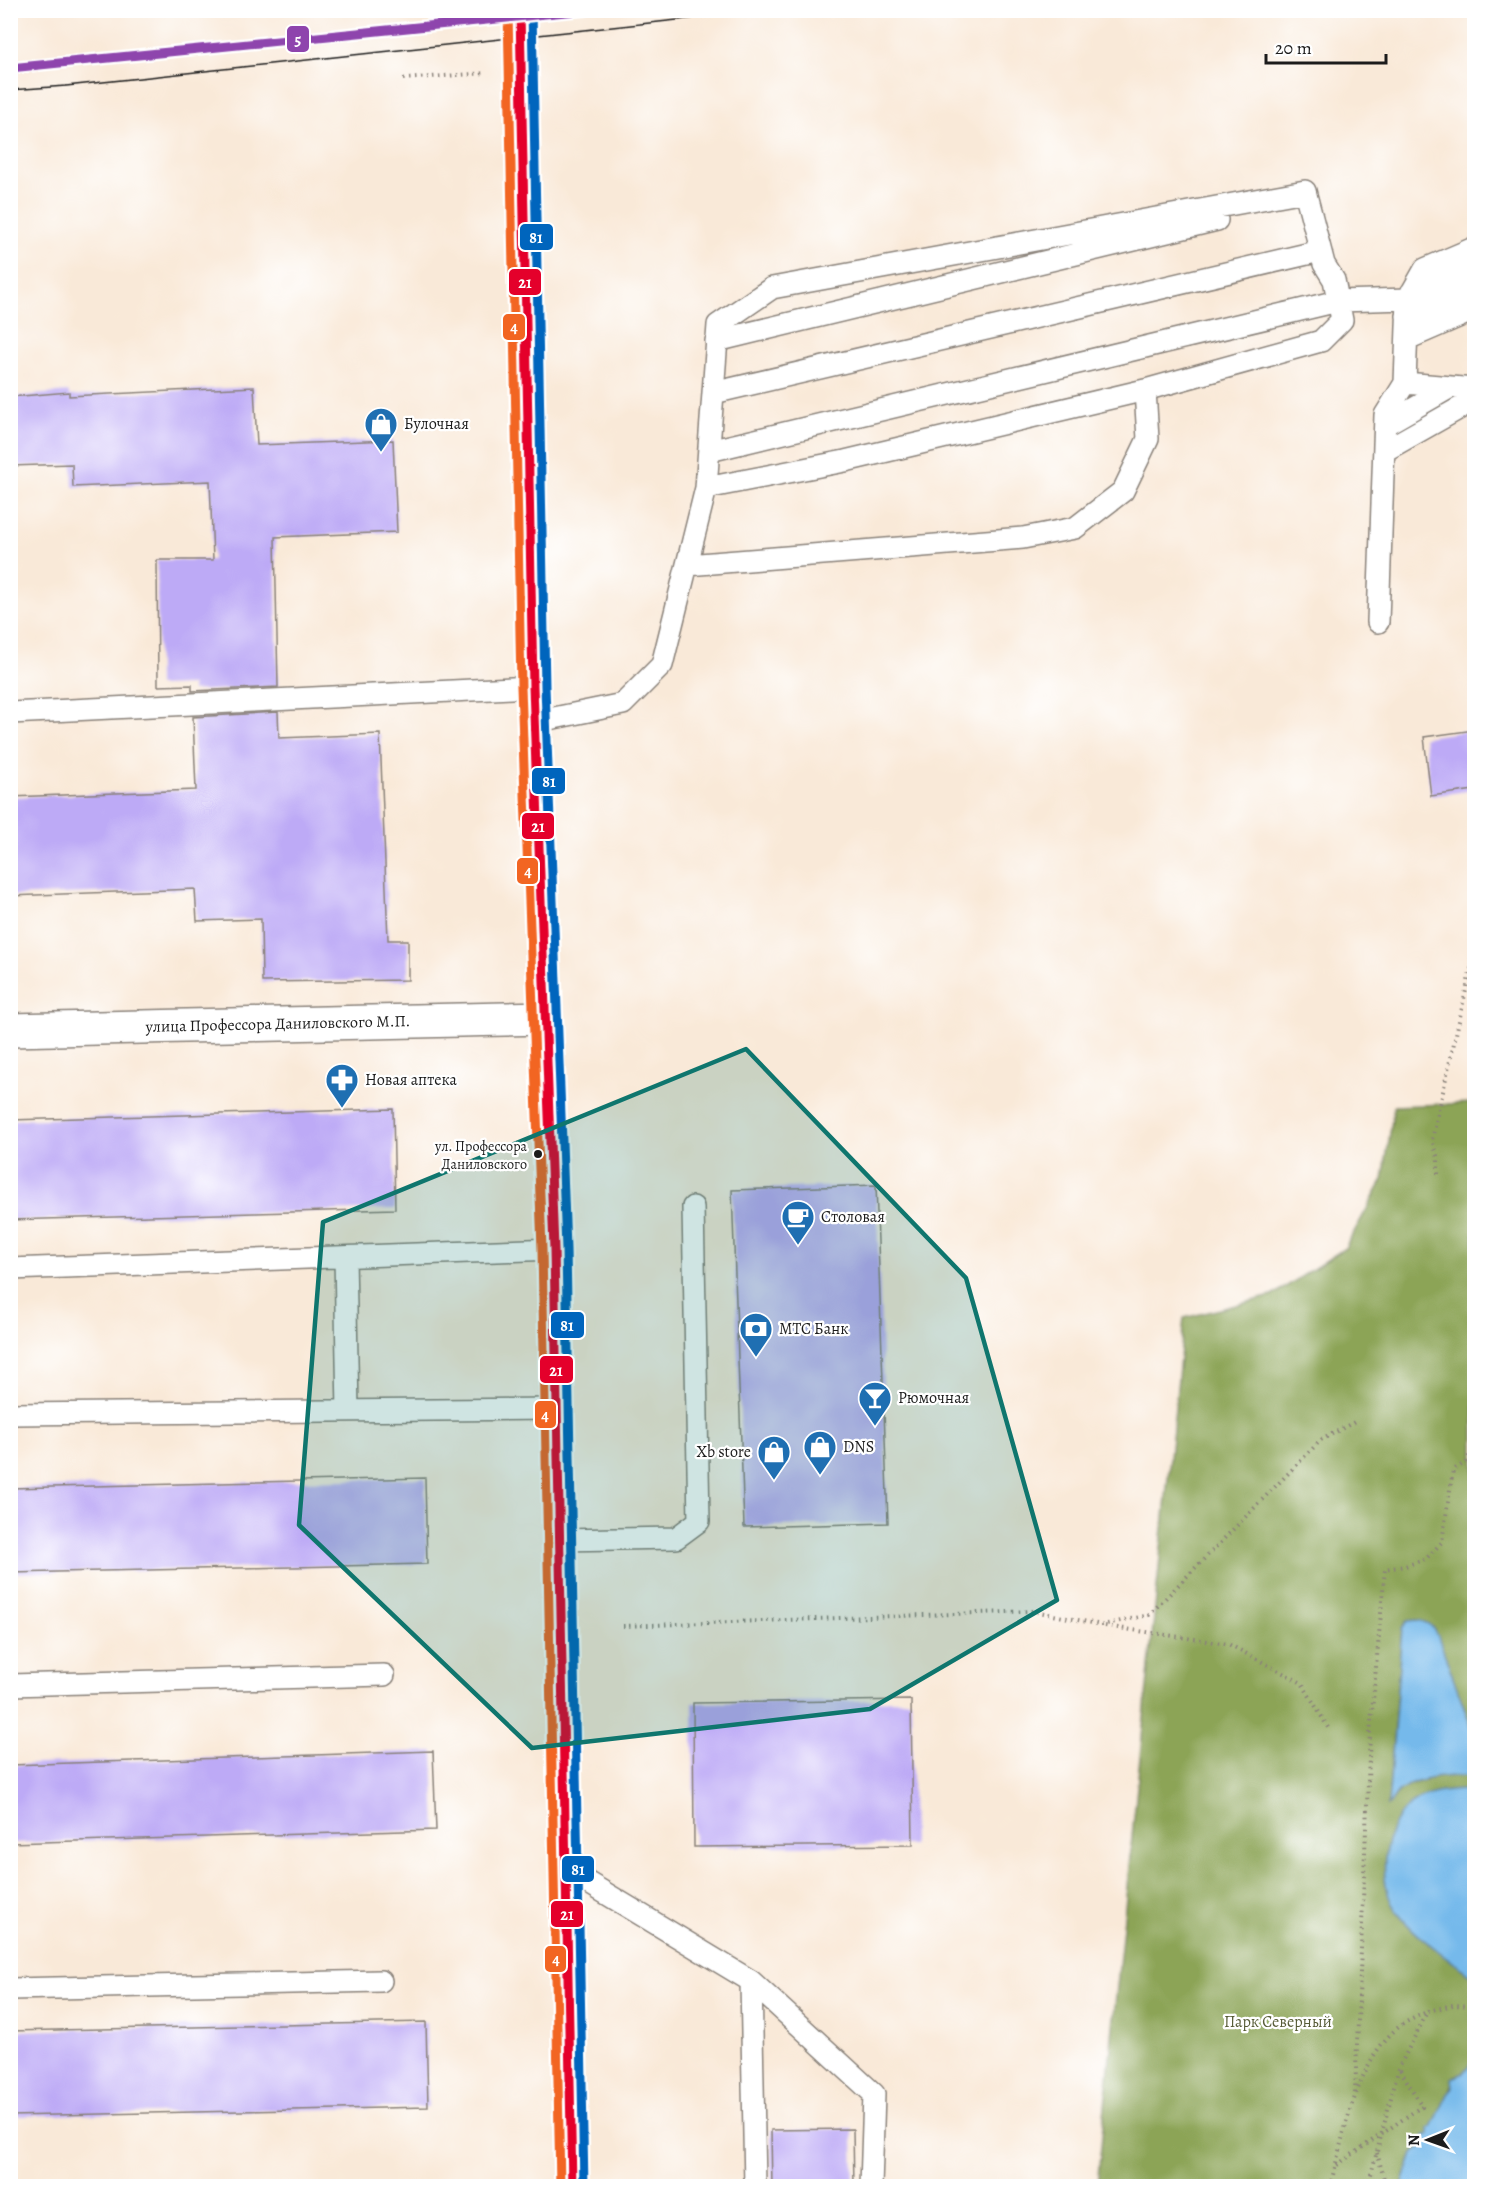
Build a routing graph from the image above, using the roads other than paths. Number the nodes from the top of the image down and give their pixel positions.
1 (520, 10) edge
2 (1307, 199) junction
3 (1474, 248) edge
4 (1320, 250) junction
5 (1474, 266) edge
6 (1474, 288) edge
7 (1338, 301) junction
8 (1409, 303) junction
9 (1474, 310) edge
10 (1407, 339) junction
11 (716, 341) junction
12 (1451, 387) junction
13 (1406, 388) junction
14 (1474, 389) edge
15 (1145, 390) junction
16 (713, 393) junction
17 (1474, 400) edge
18 (1385, 425) junction
19 (709, 451) junction
20 (1384, 451) junction
21 (706, 488) junction
22 (687, 565) junction
23 (1378, 622) dead end
24 (533, 687) junction
25 (10, 713) edge
26 (534, 722) junction
27 (546, 1018) junction
28 (10, 1030) edge
29 (693, 1207) dead end
30 (554, 1249) junction
31 (345, 1257) junction
32 (10, 1269) edge
33 (557, 1409) junction
34 (348, 1411) junction
35 (10, 1414) edge
36 (560, 1540) junction
37 (384, 1675) dead end
38 (10, 1685) edge
39 (567, 1870) junction
40 (381, 1981) dead end
41 (751, 1981) junction
42 (10, 1989) edge
43 (572, 2187) edge
44 (755, 2187) edge
45 (871, 2187) edge

1 - 24 main road
2 - 4 lane
2 - 11 lane
2 - 11 lane
3 - 8 lane
4 - 7 lane
4 - 16 lane
5 - 8 lane
6 - 8 lane
7 - 8 lane
7 - 15 lane
7 - 19 lane
8 - 10 lane
9 - 10 lane
10 - 13 lane
11 - 16 lane
12 - 13 lane
12 - 14 lane
12 - 18 lane
13 - 18 lane
15 - 21 lane
15 - 22 lane
16 - 19 lane
17 - 20 lane
18 - 20 lane
19 - 21 lane
20 - 23 lane
21 - 22 lane
22 - 26 lane
24 - 25 lane
24 - 26 main road
26 - 27 main road
27 - 28 street, улица Профессора Даниловского М.П.
27 - 30 main road
29 - 36 lane
30 - 31 lane
30 - 33 main road
31 - 32 lane
31 - 34 lane
33 - 34 lane
33 - 36 main road
34 - 35 lane
36 - 39 main road
37 - 38 lane
39 - 41 lane
39 - 43 main road
40 - 42 lane
41 - 44 lane
41 - 45 lane

